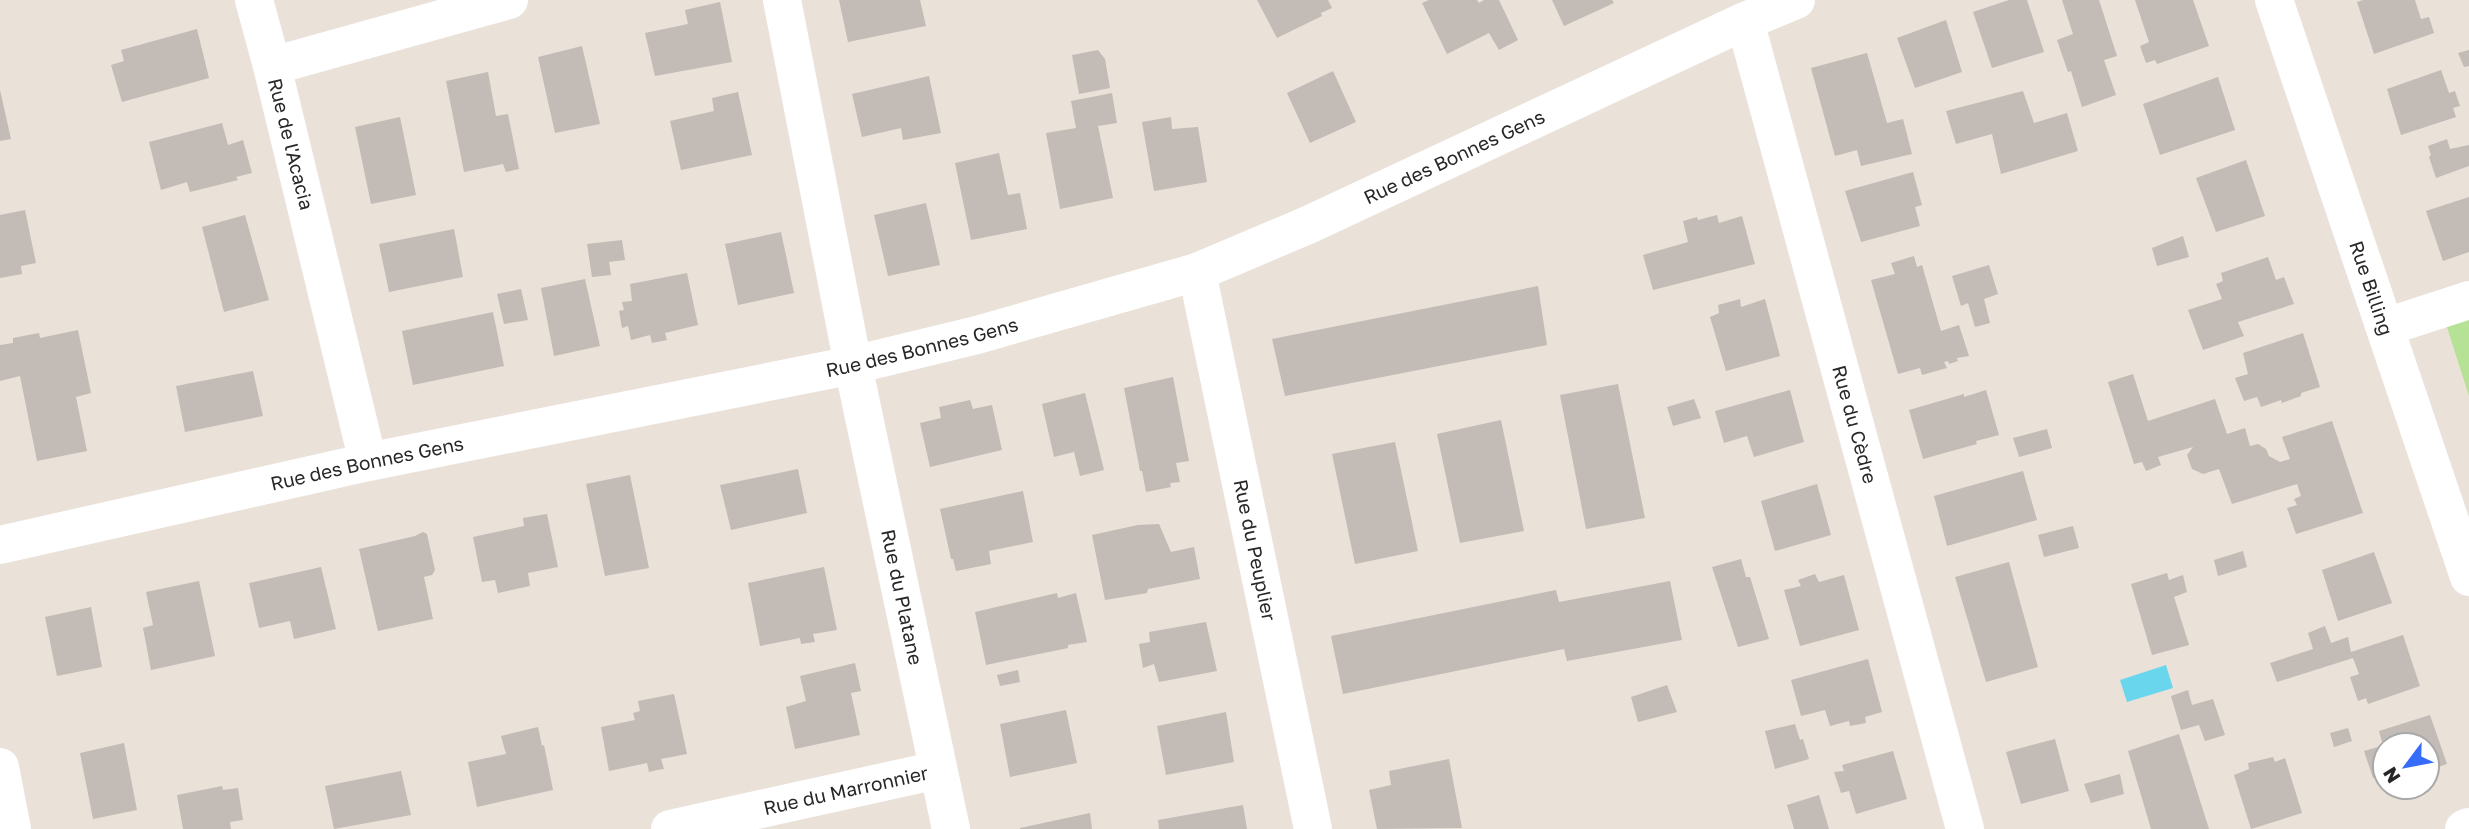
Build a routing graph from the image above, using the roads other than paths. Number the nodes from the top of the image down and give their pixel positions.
1 (254, 0) edge
2 (509, 0) edge
3 (782, 0) edge
4 (1796, 0) edge
5 (2274, 0) edge
6 (1745, 21) junction
7 (272, 66) junction
8 (1197, 272) junction
9 (2469, 300) edge
10 (2386, 327) junction
11 (853, 365) junction
12 (368, 462) junction
13 (0, 545) edge
14 (2469, 577) edge
15 (0, 767) edge
16 (938, 770) junction
17 (2469, 827) edge
18 (12, 829) edge
19 (670, 829) edge
20 (951, 829) edge
21 (1313, 829) edge
22 (1965, 829) edge
23 (2464, 829) edge

1 - 7 street
2 - 7 street, Rue de l'Acacia
3 - 11 street
4 - 6 street, Rue des Bonnes Gens
5 - 10 street, Rue Billing
6 - 8 street, Rue des Bonnes Gens
6 - 22 street, Rue du Cèdre
7 - 12 street, Rue de l'Acacia
8 - 11 street, Rue des Bonnes Gens
8 - 21 street, Rue du Peuplier
9 - 10 street
10 - 14 street, Rue Billing
11 - 12 street, Rue des Bonnes Gens
11 - 16 street, Rue du Platane
12 - 13 street, Rue des Bonnes Gens
15 - 18 street
16 - 19 street, Rue du Marronnier
16 - 20 street, Rue du Platane
17 - 23 street

